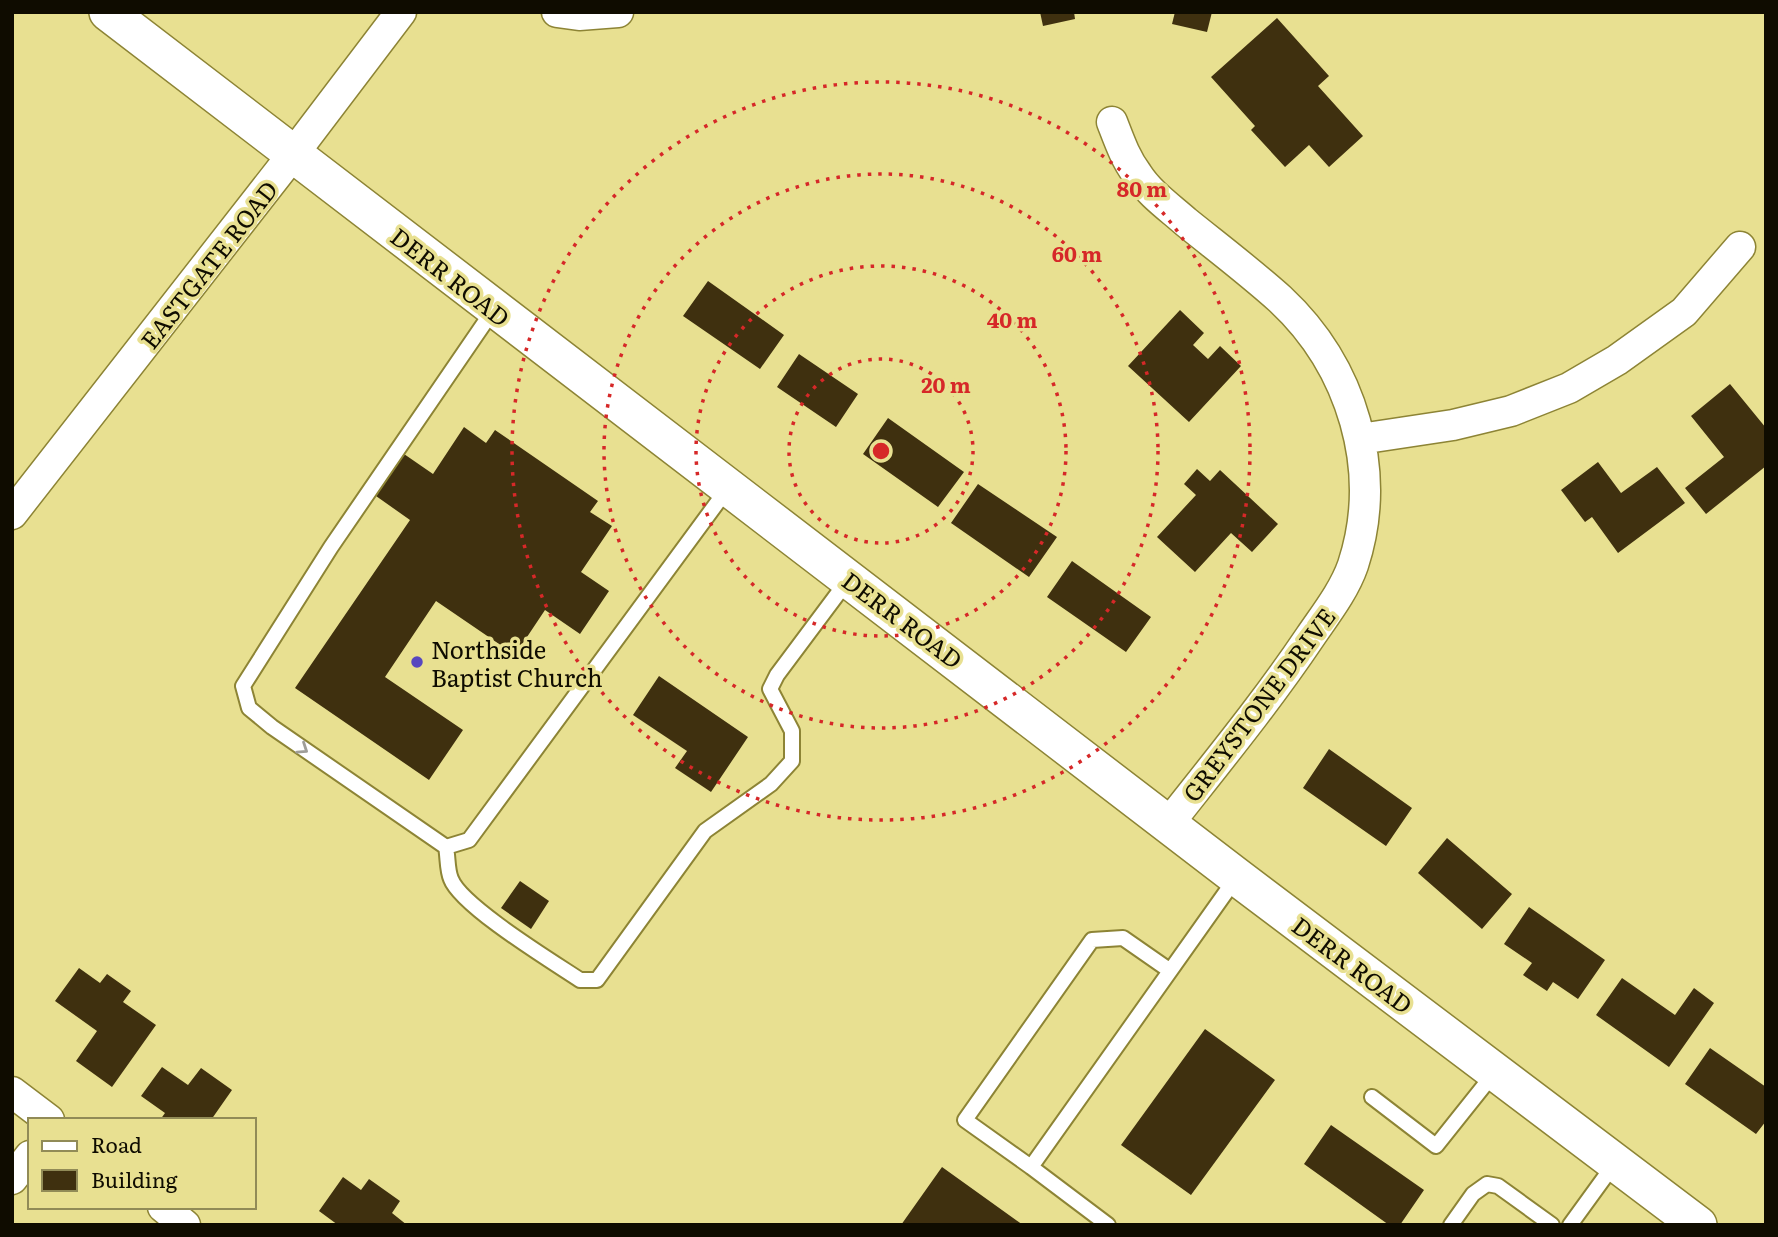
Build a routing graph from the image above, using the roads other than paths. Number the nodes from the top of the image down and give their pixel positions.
1 (108, 12) edge
2 (401, 12) edge
3 (557, 12) edge
4 (618, 12) edge
5 (1112, 122) dead end
6 (294, 153) junction
7 (1740, 247) dead end
8 (494, 309) junction
9 (1360, 439) junction
10 (729, 486) junction
11 (12, 514) edge
12 (850, 578) junction
13 (1169, 823) junction
14 (446, 847) junction
15 (1237, 877) junction
16 (1169, 970) junction
17 (1495, 1071) junction
18 (12, 1092) edge
19 (1372, 1097) dead end
20 (46, 1118) edge
21 (28, 1159) edge
22 (1616, 1162) junction
23 (1031, 1167) junction
24 (12, 1179) edge
25 (165, 1209) edge
26 (185, 1225) edge
27 (1108, 1225) edge
28 (1451, 1225) edge
29 (1552, 1225) edge
30 (1570, 1225) edge
31 (1698, 1225) edge

1 - 6 street, DERR ROAD
2 - 6 street, EASTGATE ROAD
3 - 4 street
5 - 9 street, GREYSTONE DRIVE
6 - 8 street, DERR ROAD
6 - 11 street, EASTGATE ROAD
7 - 9 street
8 - 10 street, DERR ROAD
8 -> 14 lane
9 - 13 street, GREYSTONE DRIVE
10 - 12 street, DERR ROAD
10 - 14 lane
12 - 13 street, DERR ROAD
12 - 14 lane
13 - 15 street, DERR ROAD
15 - 16 lane
15 - 17 street, DERR ROAD
16 - 23 lane
16 - 23 lane
17 - 19 lane
17 - 22 street, DERR ROAD
18 - 20 street
21 - 24 street
22 - 30 lane
22 - 31 street, DERR ROAD
23 - 27 lane
25 - 26 street
28 - 29 lane

